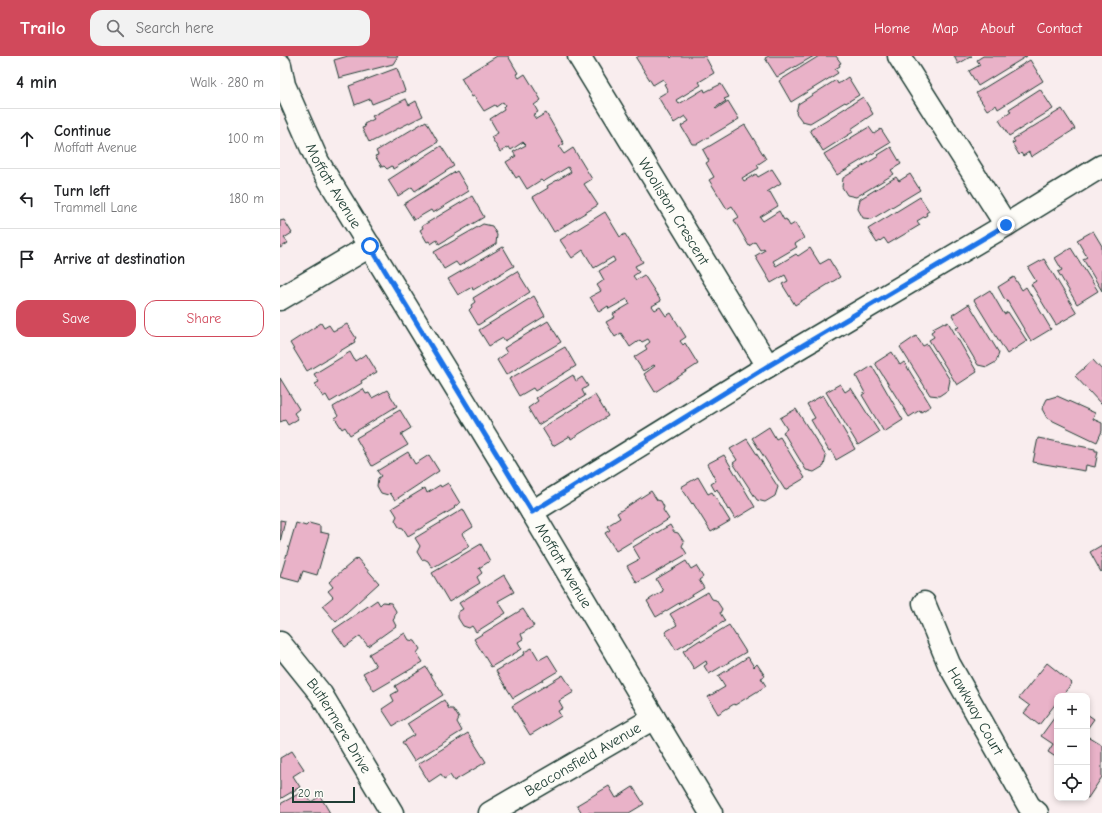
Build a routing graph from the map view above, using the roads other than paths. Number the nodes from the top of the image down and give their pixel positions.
1 (579, 56) edge
2 (899, 56) edge
3 (280, 65) edge
4 (1102, 166) edge
5 (1006, 225) junction
6 (370, 246) junction
7 (280, 299) edge
8 (768, 366) junction
9 (532, 512) junction
10 (924, 603) dead end
11 (280, 643) edge
12 (654, 718) junction
13 (392, 813) edge
14 (490, 813) edge
15 (711, 813) edge
16 (1037, 813) edge

1 - 8 street, Wooliston Crescent
2 - 5 street
3 - 6 street, Moffatt Avenue
4 - 5 street
5 - 8 street
6 - 7 street
6 - 9 street, Moffatt Avenue
8 - 9 street
9 - 12 street, Moffatt Avenue
10 - 16 street, Hawkway Court
11 - 13 street, Butlermere Drive
12 - 14 street, Beaconsfield Avenue
12 - 15 street, Moffatt Avenue

